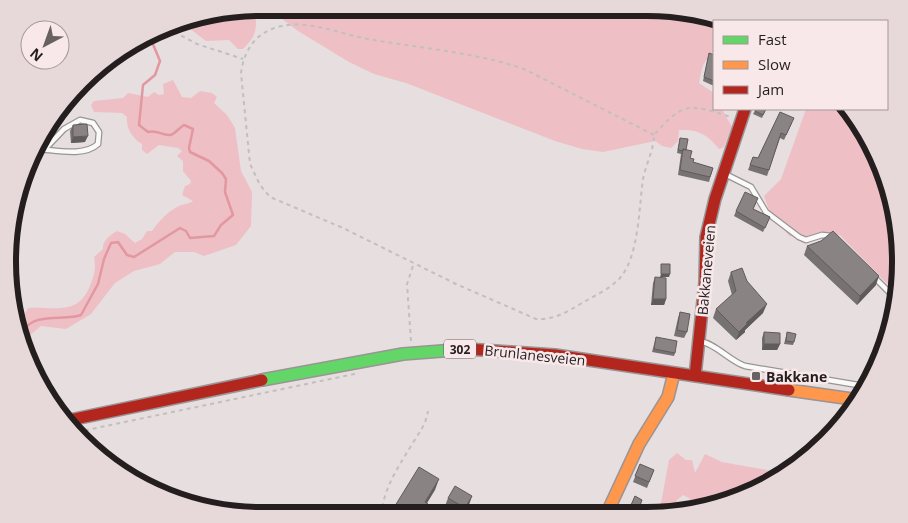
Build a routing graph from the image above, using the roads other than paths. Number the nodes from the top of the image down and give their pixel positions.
1 (743, 114) edge
2 (45, 149) joint
3 (724, 174) junction
4 (838, 242) edge
5 (871, 274) edge
6 (890, 292) edge
7 (699, 341) junction
8 (674, 372) junction
9 (695, 376) junction
10 (858, 385) edge
11 (850, 399) edge
12 (74, 419) edge
13 (610, 507) edge

1 - 3 main road, Bakkaneveien
2 - 2 lane
3 - 4 lane
3 - 7 main road, Bakkaneveien
5 - 6 lane
7 - 9 main road, Bakkaneveien
7 - 10 lane
8 - 9 main road, Brunlanesveien / 302
8 - 12 main road, Brunlanesveien / 302
8 - 13 main road
9 - 11 main road, Brunlanesveien / 302

